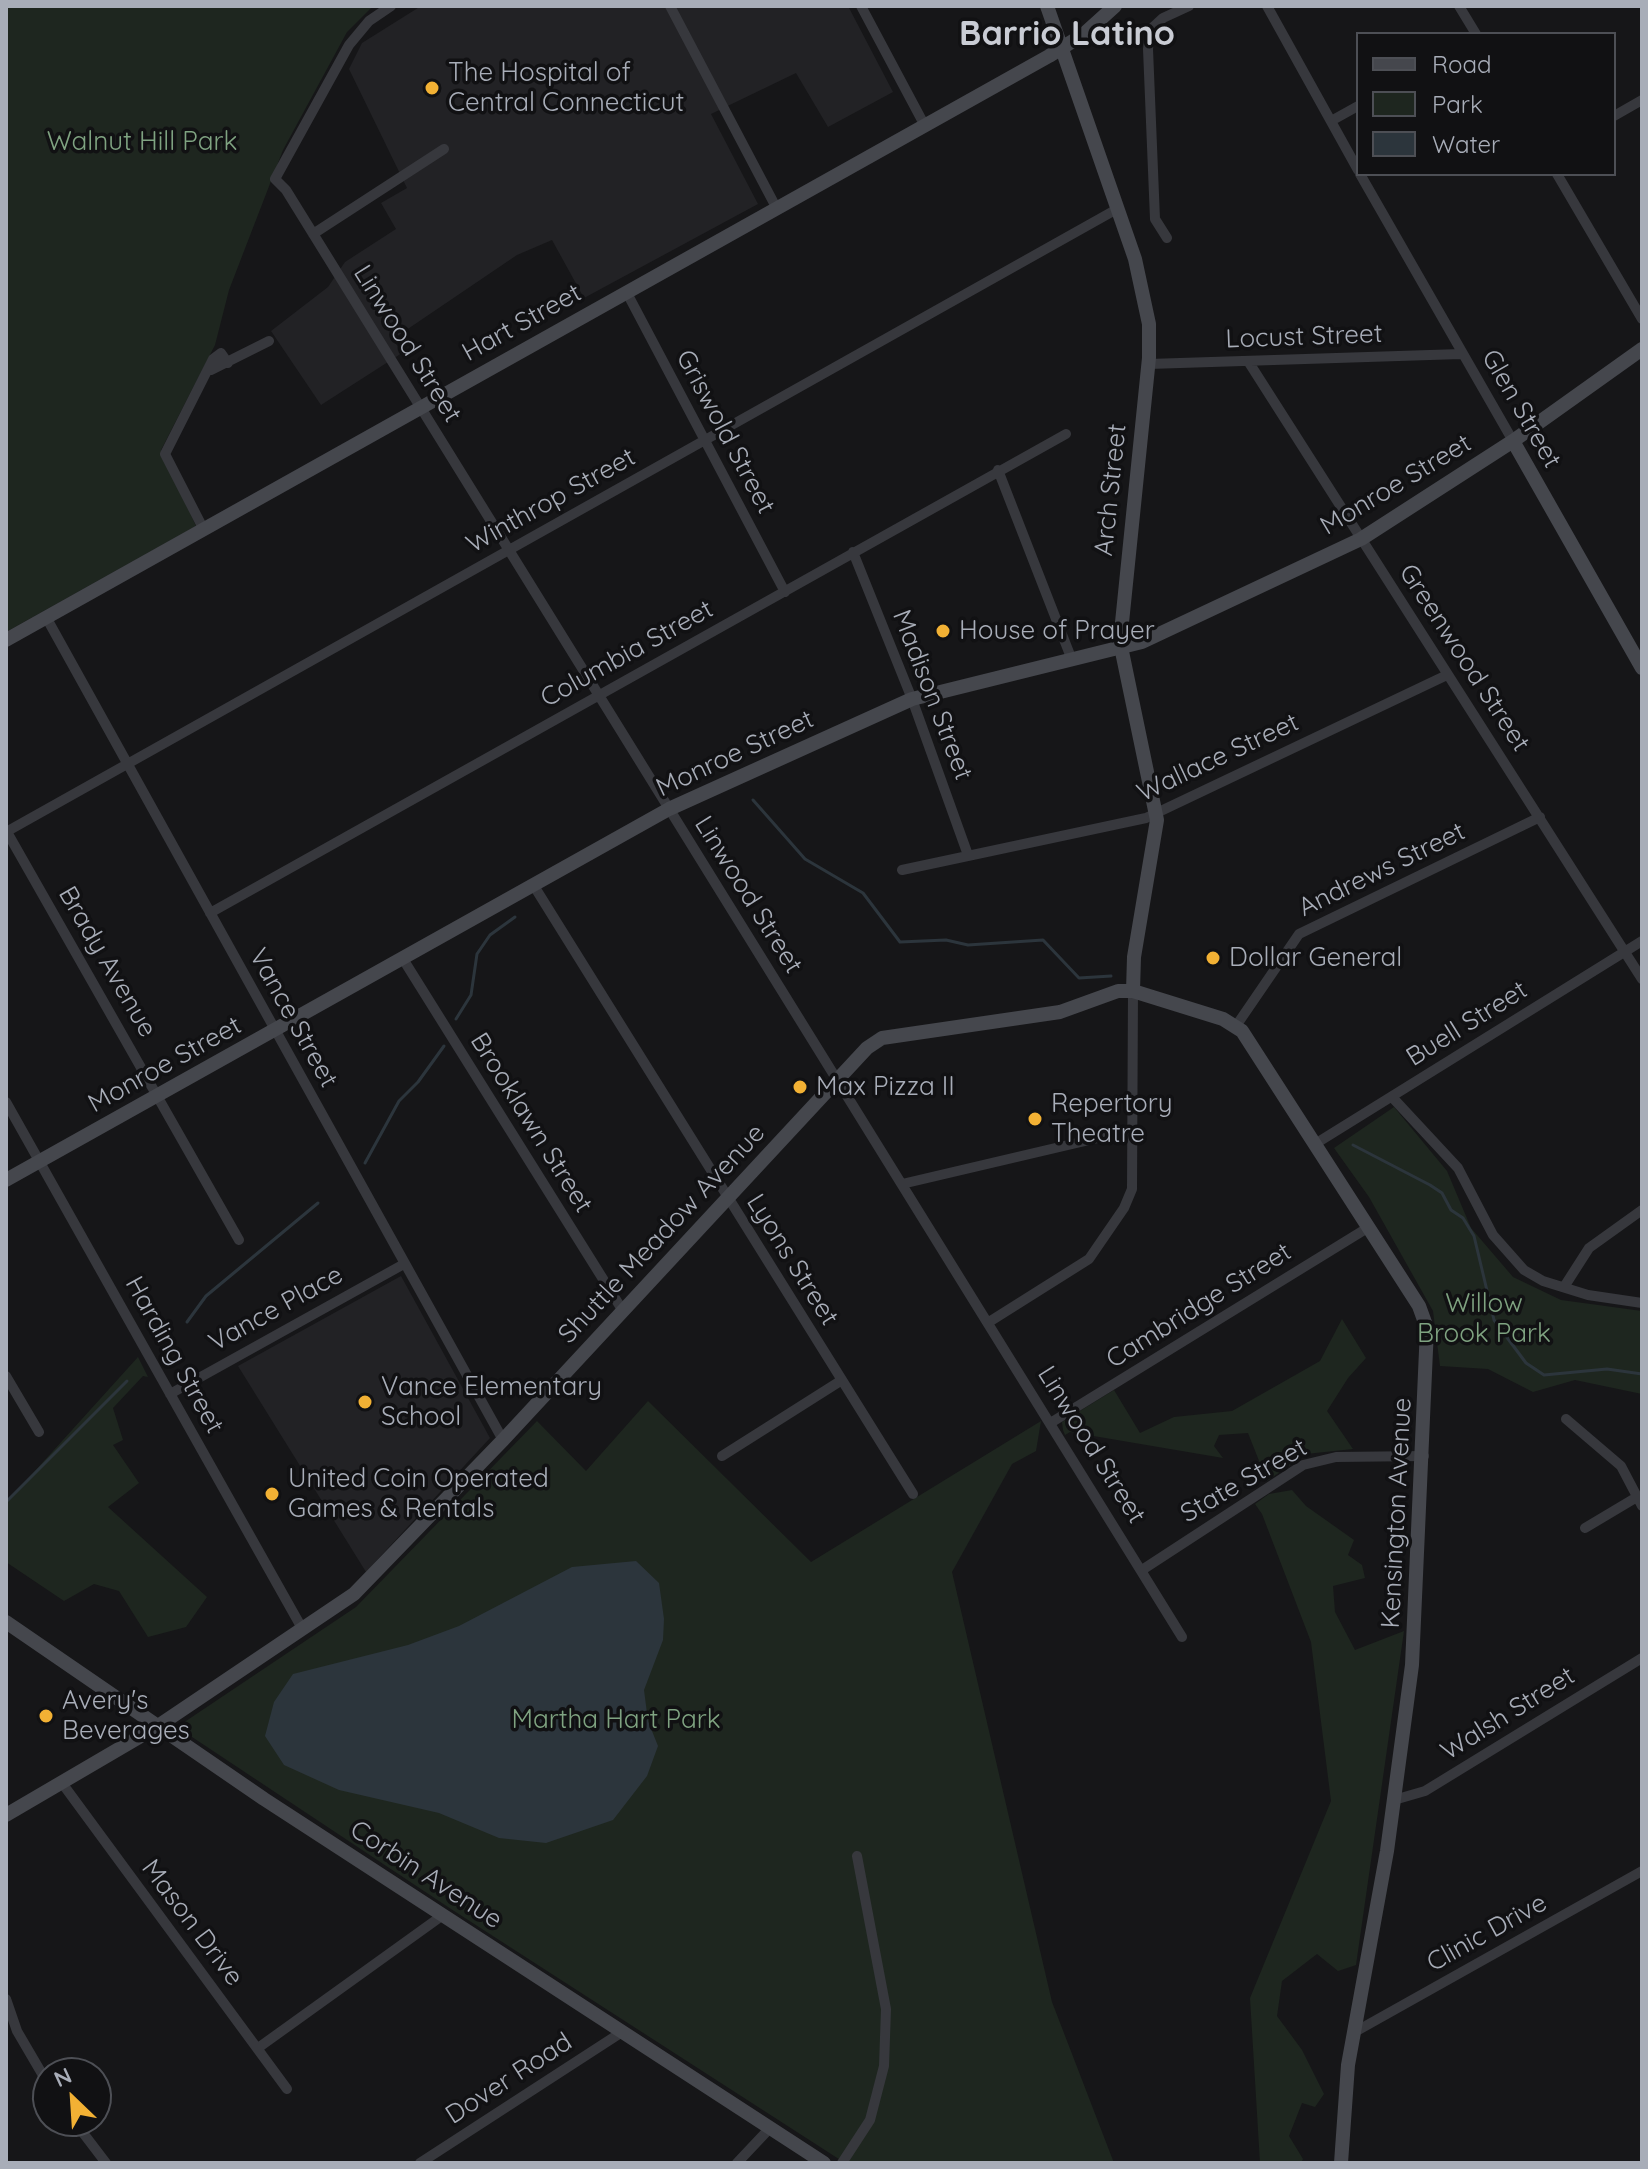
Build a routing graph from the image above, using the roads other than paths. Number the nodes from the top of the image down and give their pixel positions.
1 (391, 6) edge
2 (670, 6) edge
3 (861, 6) edge
4 (1047, 6) edge
5 (1115, 6) edge
6 (1189, 6) edge
7 (1267, 6) edge
8 (1459, 6) edge
9 (1475, 32) edge
10 (1062, 49) junction
11 (1642, 100) edge
12 (1356, 107) edge
13 (1616, 115) edge
14 (1331, 121) junction
15 (925, 126) junction
16 (444, 149) dead end
17 (1356, 167) edge
18 (1361, 176) edge
19 (1558, 176) edge
20 (777, 209) junction
21 (1117, 209) junction
22 (313, 234) junction
23 (1167, 238) dead end
24 (627, 293) junction
25 (1642, 319) edge
26 (269, 341) dead end
27 (1642, 349) edge
28 (1461, 354) junction
29 (1248, 361) junction
30 (1149, 364) junction
31 (420, 407) junction
32 (1066, 434) dead end
33 (705, 440) junction
34 (1513, 441) junction
35 (998, 470) junction
36 (203, 528) junction
37 (1361, 539) junction
38 (509, 550) junction
39 (853, 552) junction
40 (785, 592) junction
41 (46, 617) junction
42 (6, 640) edge
43 (1120, 649) junction
44 (1072, 660) junction
45 (1642, 668) edge
46 (1447, 675) junction
47 (598, 695) junction
48 (912, 699) junction
49 (126, 765) junction
50 (669, 809) junction
51 (1156, 814) junction
52 (1540, 817) junction
53 (6, 832) edge
54 (968, 855) junction
55 (902, 870) dead end
56 (534, 886) junction
57 (210, 913) junction
58 (1642, 941) edge
59 (1624, 952) junction
60 (403, 959) junction
61 (1642, 979) edge
62 (1133, 991) junction
63 (1236, 1026) junction
64 (276, 1031) junction
65 (836, 1080) junction
66 (159, 1096) junction
67 (1392, 1097) junction
68 (6, 1102) edge
69 (1132, 1130) junction
70 (1315, 1144) junction
71 (40, 1162) junction
72 (6, 1180) edge
73 (902, 1184) junction
74 (728, 1200) junction
75 (1642, 1210) edge
76 (1369, 1227) junction
77 (239, 1240) dead end
78 (404, 1264) junction
79 (1564, 1287) junction
80 (1642, 1303) edge
81 (623, 1311) junction
82 (989, 1322) junction
83 (6, 1376) edge
84 (842, 1380) junction
85 (170, 1394) junction
86 (1566, 1419) dead end
87 (1052, 1422) junction
88 (39, 1432) dead end
89 (503, 1440) junction
90 (722, 1456) dead end
91 (1424, 1456) junction
92 (913, 1494) dead end
93 (1640, 1502) edge
94 (1585, 1528) dead end
95 (1142, 1570) junction
96 (6, 1622) edge
97 (303, 1630) junction
98 (1182, 1637) dead end
99 (1642, 1658) edge
100 (158, 1726) junction
101 (62, 1783) junction
102 (1394, 1800) junction
103 (6, 1815) edge
104 (857, 1856) dead end
105 (1642, 1871) edge
106 (443, 1915) junction
107 (6, 1999) edge
108 (622, 2032) junction
109 (1353, 2033) junction
110 (258, 2048) junction
111 (32, 2057) edge
112 (287, 2089) dead end
113 (770, 2128) junction
114 (86, 2137) edge
115 (106, 2163) edge
116 (420, 2163) edge
117 (737, 2163) edge
118 (824, 2163) edge
119 (842, 2163) edge
120 (1341, 2163) edge

1 - 22 street, Linwood Street
2 - 20 street
3 - 15 street
4 - 10 street, Arch Street
5 - 10 street, Hart Street
6 - 23 street
7 - 14 street, Glen Street
8 - 9 street
10 - 15 street, Hart Street
10 - 21 street, Arch Street
11 - 13 street
12 - 14 street
14 - 17 street, Glen Street
15 - 20 street, Hart Street
16 - 22 street
18 - 28 street, Glen Street
19 - 25 street
20 - 24 street, Hart Street
21 - 30 street, Arch Street
21 - 33 street, Winthrop Street
22 - 31 street, Linwood Street
24 - 31 street, Hart Street
24 - 33 street, Griswold Street
26 - 36 street
27 - 34 street, Monroe Street
28 - 29 street, Locust Street
28 - 34 street, Glen Street
29 - 30 street, Locust Street
29 - 37 street, Greenwood Street
30 - 43 street, Arch Street
31 - 36 street, Hart Street
31 - 38 street, Linwood Street
32 - 35 street, Columbia Street
33 - 38 street, Winthrop Street
33 - 40 street, Griswold Street
34 - 37 street, Monroe Street
34 - 45 street, Glen Street
35 - 39 street, Columbia Street
35 - 44 street
36 - 41 street, Hart Street
37 - 43 street, Monroe Street
37 - 46 street, Greenwood Street
38 - 47 street, Linwood Street
38 - 49 street, Winthrop Street
39 - 40 street, Columbia Street
39 - 48 street, Madison Street
40 - 47 street, Columbia Street
41 - 42 street, Hart Street
41 - 49 street, Vance Street
43 - 44 street, Monroe Street
43 - 51 street, Arch Street
44 - 48 street, Monroe Street
46 - 51 street, Wallace Street
46 - 52 street, Greenwood Street
47 - 50 street, Linwood Street
47 - 57 street, Columbia Street
48 - 50 street, Monroe Street
48 - 54 street, Madison Street
49 - 53 street, Winthrop Street
49 - 57 street, Vance Street
50 - 56 street, Monroe Street
50 - 65 street, Linwood Street
51 - 54 street, Wallace Street
51 - 62 street, Arch Street
52 - 59 street, Greenwood Street
52 - 63 street, Andrews Street
53 - 66 street, Brady Avenue
54 - 55 street, Wallace Street
56 - 60 street, Monroe Street
56 - 74 street, Lyons Street
57 - 64 street, Vance Street
58 - 59 street, Buell Street
59 - 61 street, Greenwood Street
59 - 67 street, Buell Street
60 - 64 street, Monroe Street
60 - 81 street, Brooklawn Street
62 - 63 street
62 - 65 street, Shuttle Meadow Avenue
62 - 69 street
63 - 70 street, Kensington Avenue
64 - 66 street, Monroe Street
64 - 78 street, Vance Street
65 - 73 street, Linwood Street
65 - 74 street, Shuttle Meadow Avenue
66 - 71 street, Monroe Street
66 - 77 street, Brady Avenue
67 - 70 street, Buell Street
67 - 79 street
68 - 71 street, Harding Street
69 - 73 street
69 - 82 street
70 - 76 street, Kensington Avenue
71 - 72 street, Monroe Street
71 - 85 street, Harding Street
73 - 82 street, Linwood Street
74 - 81 street, Shuttle Meadow Avenue
74 - 84 street, Lyons Street
75 - 79 street
76 - 87 street, Cambridge Street
76 - 91 street, Kensington Avenue
78 - 85 street, Vance Place
78 - 89 street, Vance Street
79 - 80 street
81 - 89 street, Shuttle Meadow Avenue
82 - 87 street, Linwood Street
83 - 88 street
84 - 90 street
84 - 92 street, Lyons Street
85 - 97 street, Harding Street
86 - 93 street
87 - 95 street, Linwood Street
89 - 97 street, Shuttle Meadow Avenue
91 - 95 street, State Street
91 - 102 street, Kensington Avenue
93 - 94 street
95 - 98 street, Linwood Street
96 - 100 street, Corbin Avenue
97 - 100 street, Shuttle Meadow Avenue
99 - 102 street, Walsh Street
100 - 101 street, Shuttle Meadow Avenue
100 - 106 street, Corbin Avenue
101 - 103 street, Shuttle Meadow Avenue
101 - 110 street, Mason Drive
102 - 109 street, Kensington Avenue
104 - 119 street
105 - 109 street, Clinic Drive
106 - 108 street, Corbin Avenue
106 - 110 street
107 - 111 street
108 - 113 street, Corbin Avenue
108 - 116 street, Dover Road
109 - 120 street, Kensington Avenue
110 - 112 street, Mason Drive
113 - 117 street
113 - 118 street, Corbin Avenue
114 - 115 street

